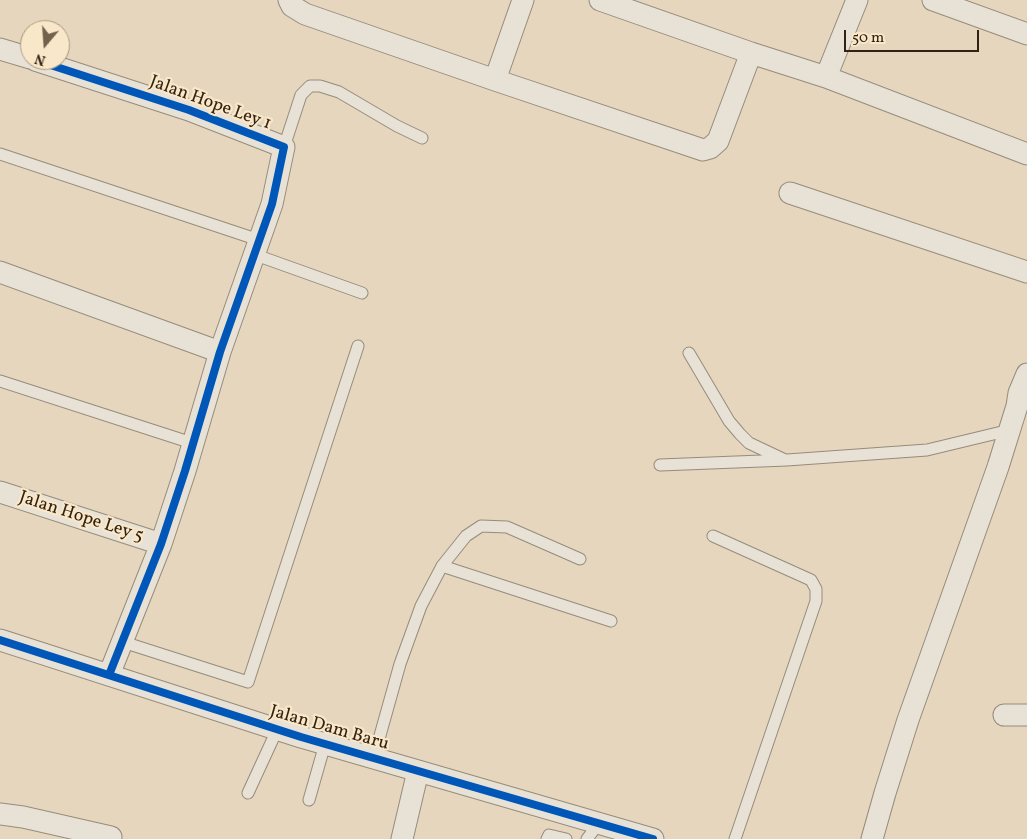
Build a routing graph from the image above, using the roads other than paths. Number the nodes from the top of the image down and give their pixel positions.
1 (289, 0) edge
2 (523, 0) edge
3 (600, 0) edge
4 (857, 0) edge
5 (933, 0) edge
6 (1027, 34) edge
7 (0, 49) edge
8 (751, 53) junction
9 (20, 55) edge
10 (66, 70) edge
11 (826, 77) junction
12 (495, 80) junction
13 (422, 138) dead end
14 (284, 146) junction
15 (0, 154) edge
16 (1027, 154) edge
17 (790, 193) dead end
18 (256, 247) junction
19 (0, 272) edge
20 (1027, 272) edge
21 (362, 293) dead end
22 (358, 346) dead end
23 (220, 352) junction
24 (689, 353) dead end
25 (1027, 374) edge
26 (0, 381) edge
27 (1010, 430) junction
28 (192, 444) junction
29 (786, 460) junction
30 (660, 465) dead end
31 (0, 492) edge
32 (713, 536) dead end
33 (161, 544) junction
34 (580, 559) dead end
35 (442, 566) junction
36 (611, 621) dead end
37 (0, 640) edge
38 (123, 642) junction
39 (109, 675) junction
40 (1004, 715) dead end
41 (1027, 715) edge
42 (277, 730) junction
43 (325, 744) junction
44 (374, 757) junction
45 (418, 771) junction
46 (248, 793) dead end
47 (309, 800) dead end
48 (0, 814) edge
49 (593, 831) edge
50 (111, 837) dead end
51 (402, 839) edge
52 (547, 839) edge
53 (566, 839) edge
54 (653, 839) edge
55 (734, 839) edge
56 (872, 839) edge

1 - 12 street
2 - 12 street
3 - 8 street
4 - 11 street
5 - 6 street
7 - 9 street
8 - 11 street
8 - 12 street
10 - 14 street, Jalan Hope Ley 1
11 - 16 street
13 - 14 lane
14 - 18 street, Jalan Hope Ley 1
15 - 18 lane
17 - 20 street
18 - 21 lane
18 - 23 street, Jalan Hope Ley 1
19 - 23 street
22 - 38 lane
23 - 28 street, Jalan Hope Ley 1
24 - 29 lane
25 - 27 street
26 - 28 lane
27 - 29 lane
27 - 56 street
28 - 33 street, Jalan Hope Ley 1
29 - 30 lane
31 - 33 street, Jalan Hope Ley 5
32 - 55 lane
33 - 38 street, Jalan Hope Ley 1
34 - 35 lane
35 - 36 lane
35 - 44 lane
37 - 39 street, Jalan Dam Baru
38 - 39 street, Jalan Hope Ley 1
39 - 42 street, Jalan Dam Baru
40 - 41 street
42 - 43 street, Jalan Dam Baru
42 - 46 lane
43 - 44 street, Jalan Dam Baru
43 - 47 lane
44 - 45 street, Jalan Dam Baru
45 - 49 street, Jalan Dam Baru
45 - 51 street
48 - 50 street
49 - 54 street, Jalan Dam Baru
52 - 53 lane

